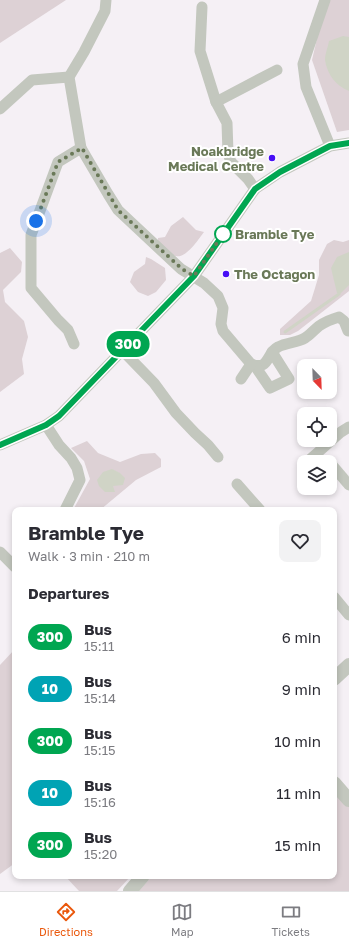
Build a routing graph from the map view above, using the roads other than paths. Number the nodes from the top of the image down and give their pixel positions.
1 (106, 0) edge
2 (324, 0) edge
3 (202, 7) dead end
4 (277, 70) dead end
5 (69, 77) junction
6 (216, 102) junction
7 (0, 110) edge
8 (349, 143) edge
9 (330, 146) junction
10 (82, 148) junction
11 (255, 189) junction
12 (194, 276) junction
13 (348, 331) dead end
14 (74, 344) dead end
15 (122, 350) junction
16 (272, 352) junction
17 (253, 365) junction
18 (241, 379) dead end
19 (46, 425) junction
20 (349, 427) edge
21 (0, 446) edge
22 (320, 451) junction
23 (315, 455) edge
24 (323, 455) edge
25 (218, 457) dead end
26 (337, 472) edge
27 (237, 484) dead end
28 (349, 485) edge
29 (66, 507) edge
30 (257, 507) edge
31 (0, 552) edge
32 (12, 564) edge
33 (337, 601) edge
34 (349, 615) edge
35 (349, 665) edge
36 (337, 677) edge
37 (337, 786) edge
38 (349, 800) edge
39 (140, 879) edge
40 (130, 891) edge

1 - 5 street
2 - 9 street
3 - 6 street
4 - 6 street
5 - 7 street
5 - 10 street
6 - 11 street
8 - 9 street
9 - 11 street
10 - 12 street
10 - 14 street
11 - 12 street
12 - 15 street
12 - 17 street
13 - 16 street
15 - 19 street
15 - 25 street
16 - 17 street
16 - 17 street
17 - 18 street
19 - 21 street
19 - 29 street
20 - 22 street
22 - 23 street
22 - 24 street
26 - 28 street
27 - 30 street
31 - 32 street
33 - 34 street
35 - 36 street
37 - 38 street
39 - 40 street

